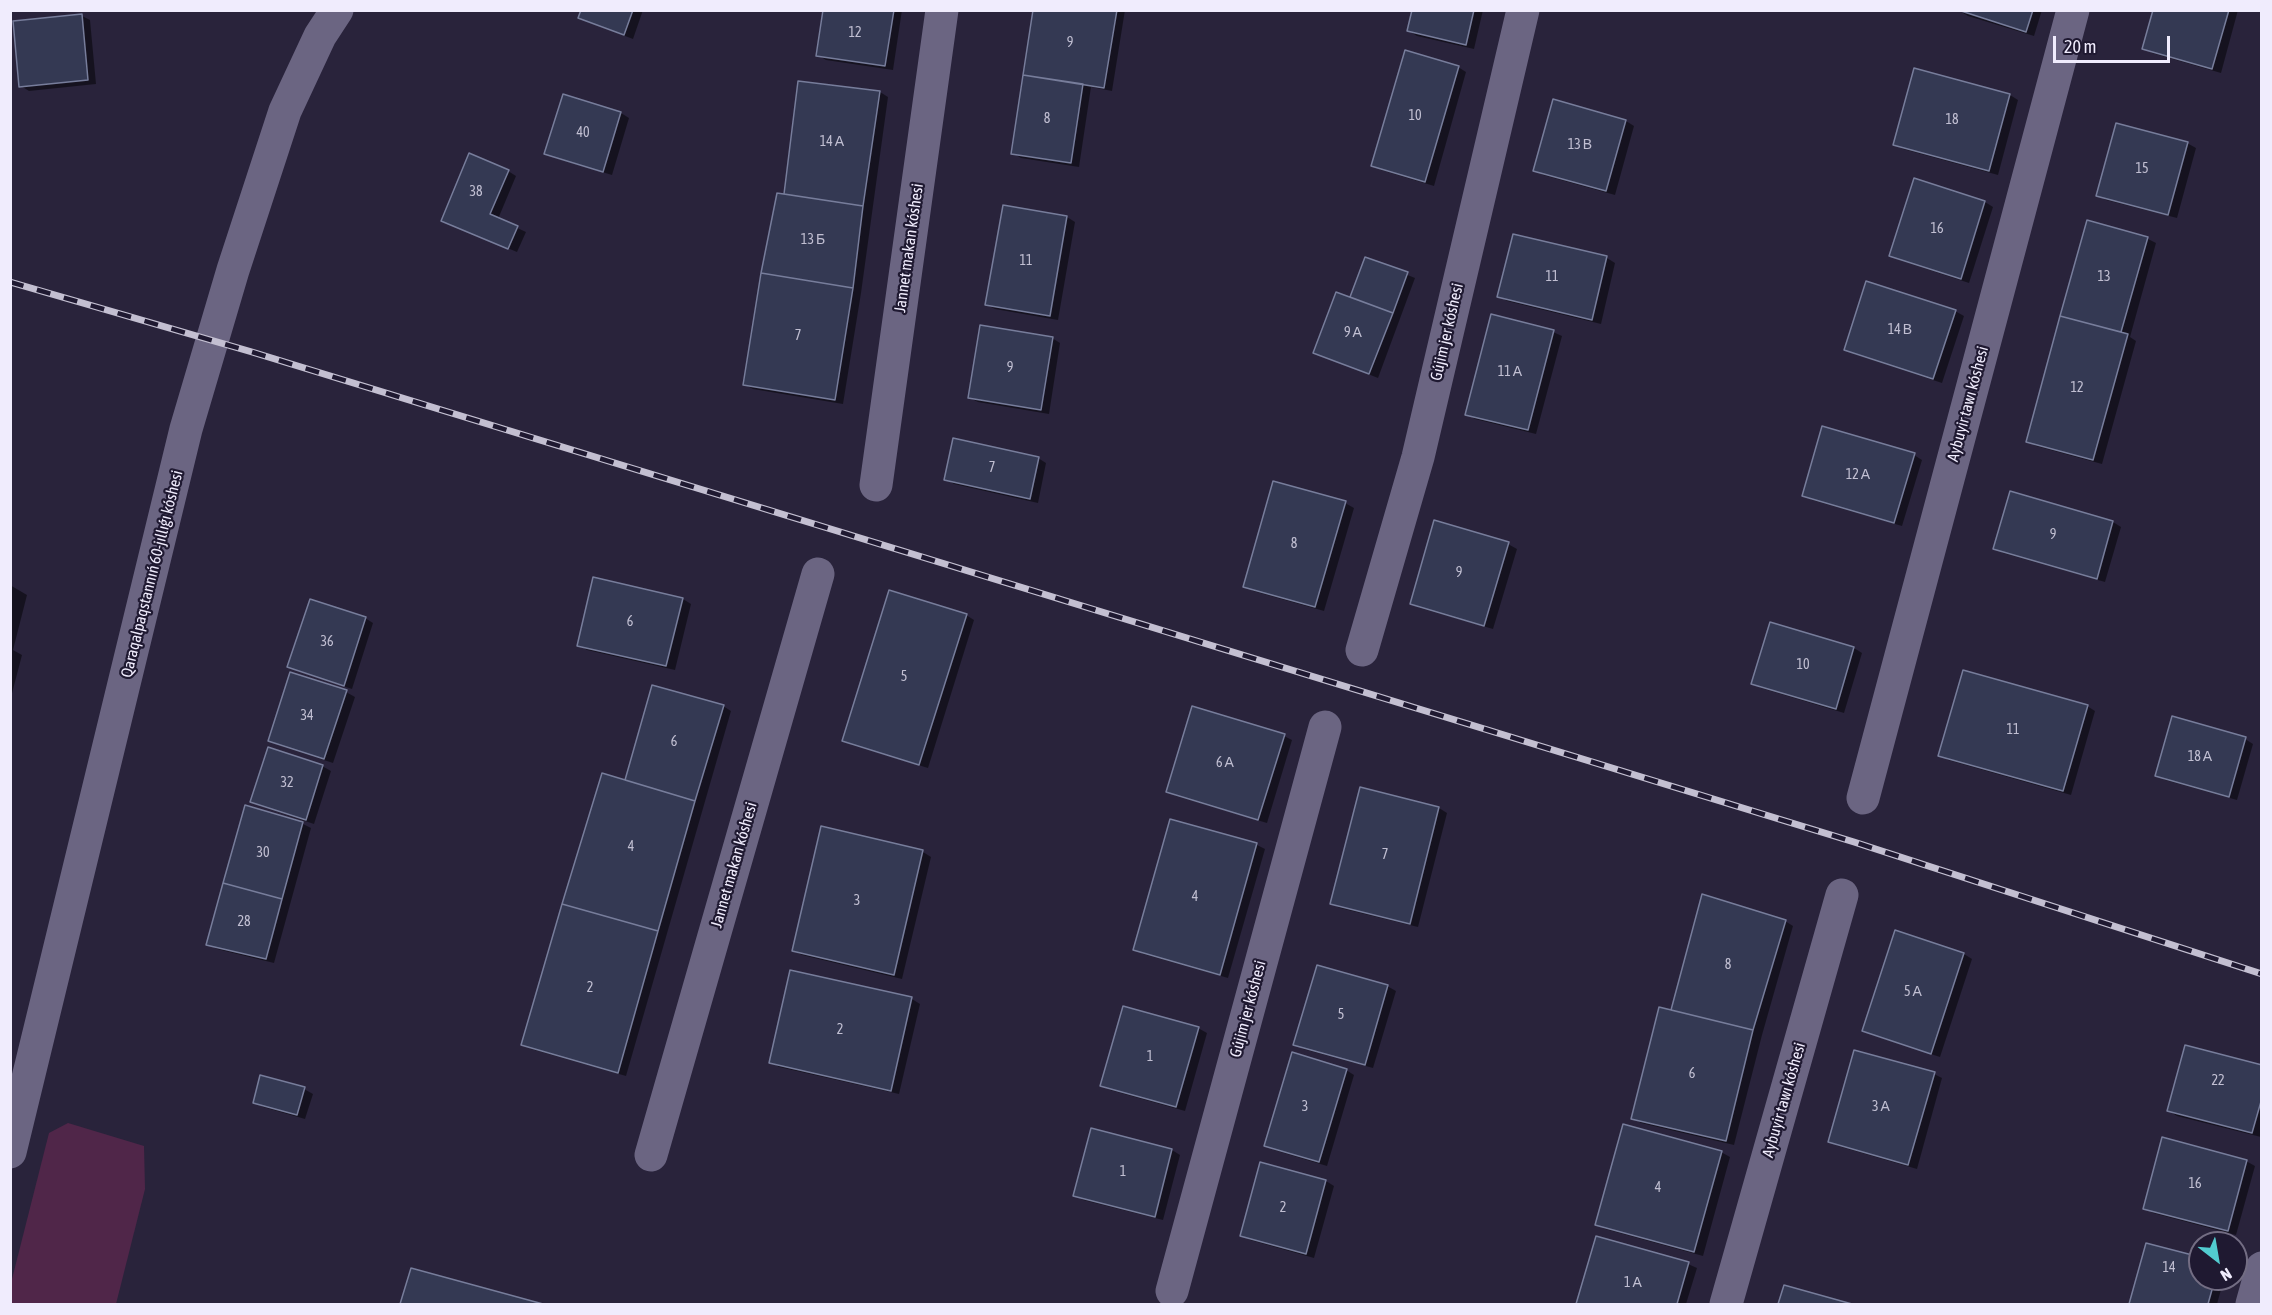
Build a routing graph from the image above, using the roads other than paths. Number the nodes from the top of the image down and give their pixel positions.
1 (337, 10) edge
2 (942, 10) edge
3 (1523, 10) edge
4 (2073, 10) edge
5 (876, 485) dead end
6 (818, 574) dead end
7 (1362, 650) dead end
8 (1325, 727) dead end
9 (1863, 798) dead end
10 (1842, 895) dead end
11 (10, 1152) edge
12 (651, 1155) dead end
13 (2262, 1268) edge
14 (1172, 1291) dead end
15 (1726, 1305) edge
16 (2252, 1305) edge

1 - 11 street, Qaraqalpaqstannıń 60-jıllıǵı kóshesi
2 - 5 street, Jannet makan kóshesi
3 - 7 street, Gújim jer kóshesi
4 - 9 street, Aybuyir tawı kóshesi
6 - 12 street, Jannet makan kóshesi
8 - 14 street, Gújim jer kóshesi
10 - 15 street, Aybuyir tawı kóshesi
13 - 16 street

